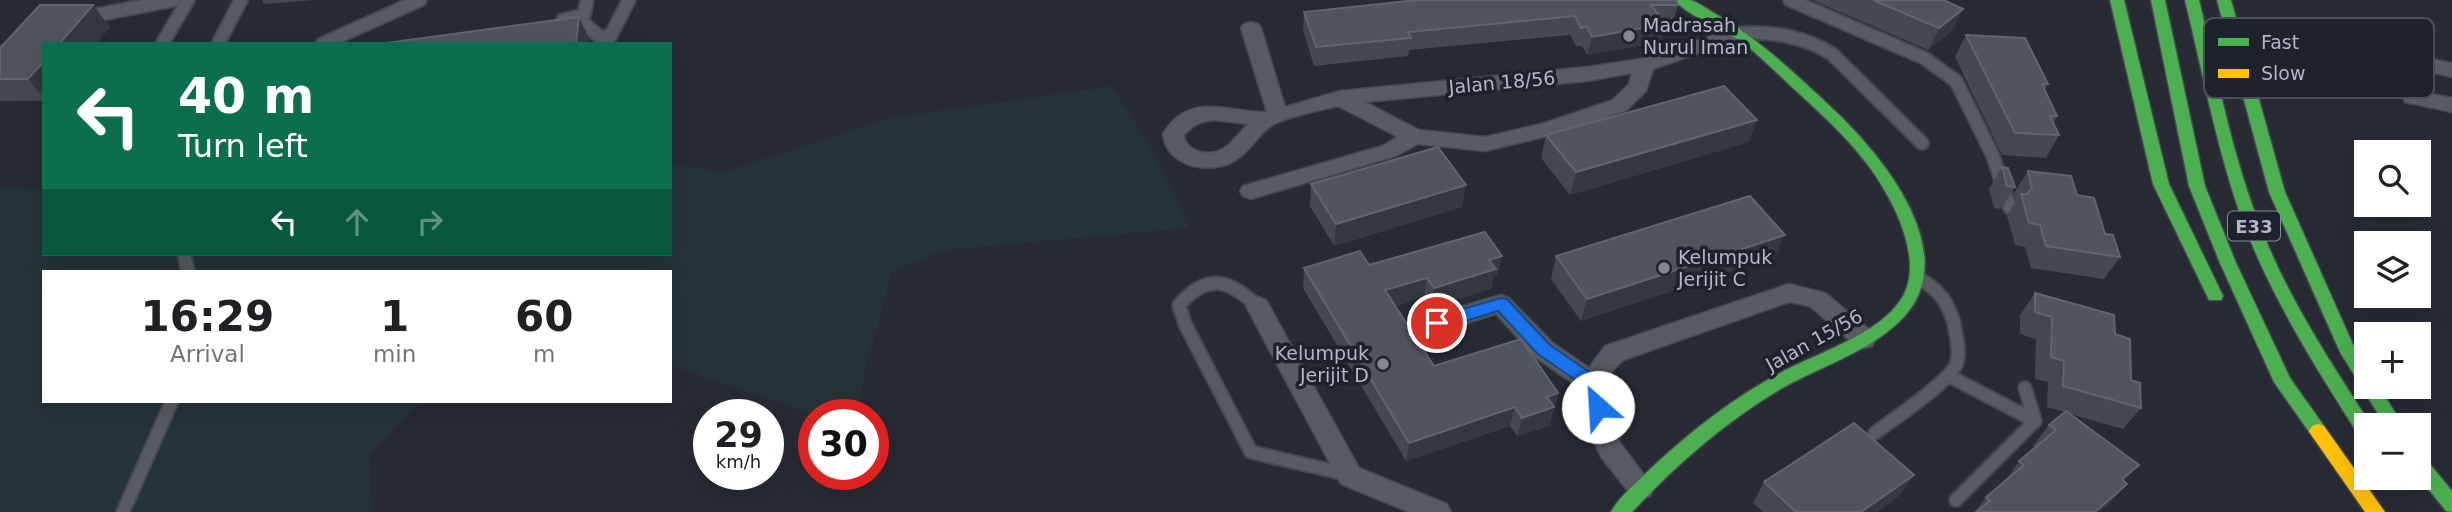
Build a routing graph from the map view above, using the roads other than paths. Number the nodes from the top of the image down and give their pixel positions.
1 (174, 0) edge
2 (188, 0) edge
3 (241, 0) edge
4 (420, 0) edge
5 (587, 0) edge
6 (629, 0) edge
7 (1681, 0) edge
8 (1790, 0) edge
9 (2118, 0) edge
10 (2158, 0) edge
11 (2192, 0) edge
12 (2224, 0) edge
13 (79, 18) edge
14 (577, 18) junction
15 (2229, 18) edge
16 (551, 22) edge
17 (1251, 28) dead end
18 (1738, 33) junction
19 (163, 42) edge
20 (219, 42) edge
21 (326, 42) edge
22 (2204, 48) edge
23 (1644, 65) junction
24 (2434, 66) edge
25 (2452, 70) edge
26 (1340, 98) junction
27 (2216, 98) edge
28 (2251, 98) edge
29 (2417, 98) edge
30 (2452, 105) edge
31 (1415, 137) junction
32 (1922, 143) dead end
33 (1251, 191) dead end
34 (2010, 208) edge
35 (1917, 277) junction
36 (1258, 306) joint
37 (2223, 314) dead end
38 (1437, 323) dead end
39 (1864, 339) junction
40 (2249, 343) dead end
41 (2354, 362) edge
42 (1949, 376) junction
43 (2283, 382) junction
44 (1595, 385) junction
45 (2025, 388) dead end
46 (171, 403) edge
47 (2354, 413) edge
48 (2035, 421) junction
49 (1875, 433) dead end
50 (1350, 475) junction
51 (2431, 478) edge
52 (1641, 488) junction
53 (1956, 500) dead end
54 (2452, 505) edge
55 (123, 512) edge
56 (1438, 512) edge
57 (1620, 512) edge
58 (2376, 512) edge

1 - 13 lane
2 - 19 lane
3 - 20 lane
4 - 21 lane
5 - 14 lane
6 - 14 lane
7 - 18 main road
8 - 34 lane
9 - 37 main road
10 - 43 main road, E33
11 - 22 main road, E33
12 - 15 main road
14 - 16 lane
17 - 26 street, Jalan 18/56
18 - 23 street, Jalan 18/56
18 - 32 lane
18 - 35 main road
23 - 26 street, Jalan 18/56
23 - 31 street
24 - 25 street
26 - 31 street
27 - 47 main road, E33
28 - 41 main road
29 - 30 street
31 - 33 street
35 - 39 main road, Jalan 15/56
35 - 42 lane
36 - 50 street
36 - 50 lane
38 - 44 street
39 - 44 street
39 - 52 main road, Jalan 15/56
40 - 43 main road
42 - 48 lane
42 - 49 lane
43 - 58 main road, E33
44 - 52 street
45 - 48 lane
46 - 55 lane
48 - 53 lane
50 - 56 street
51 - 54 main road
52 - 57 main road, Jalan 15/56

